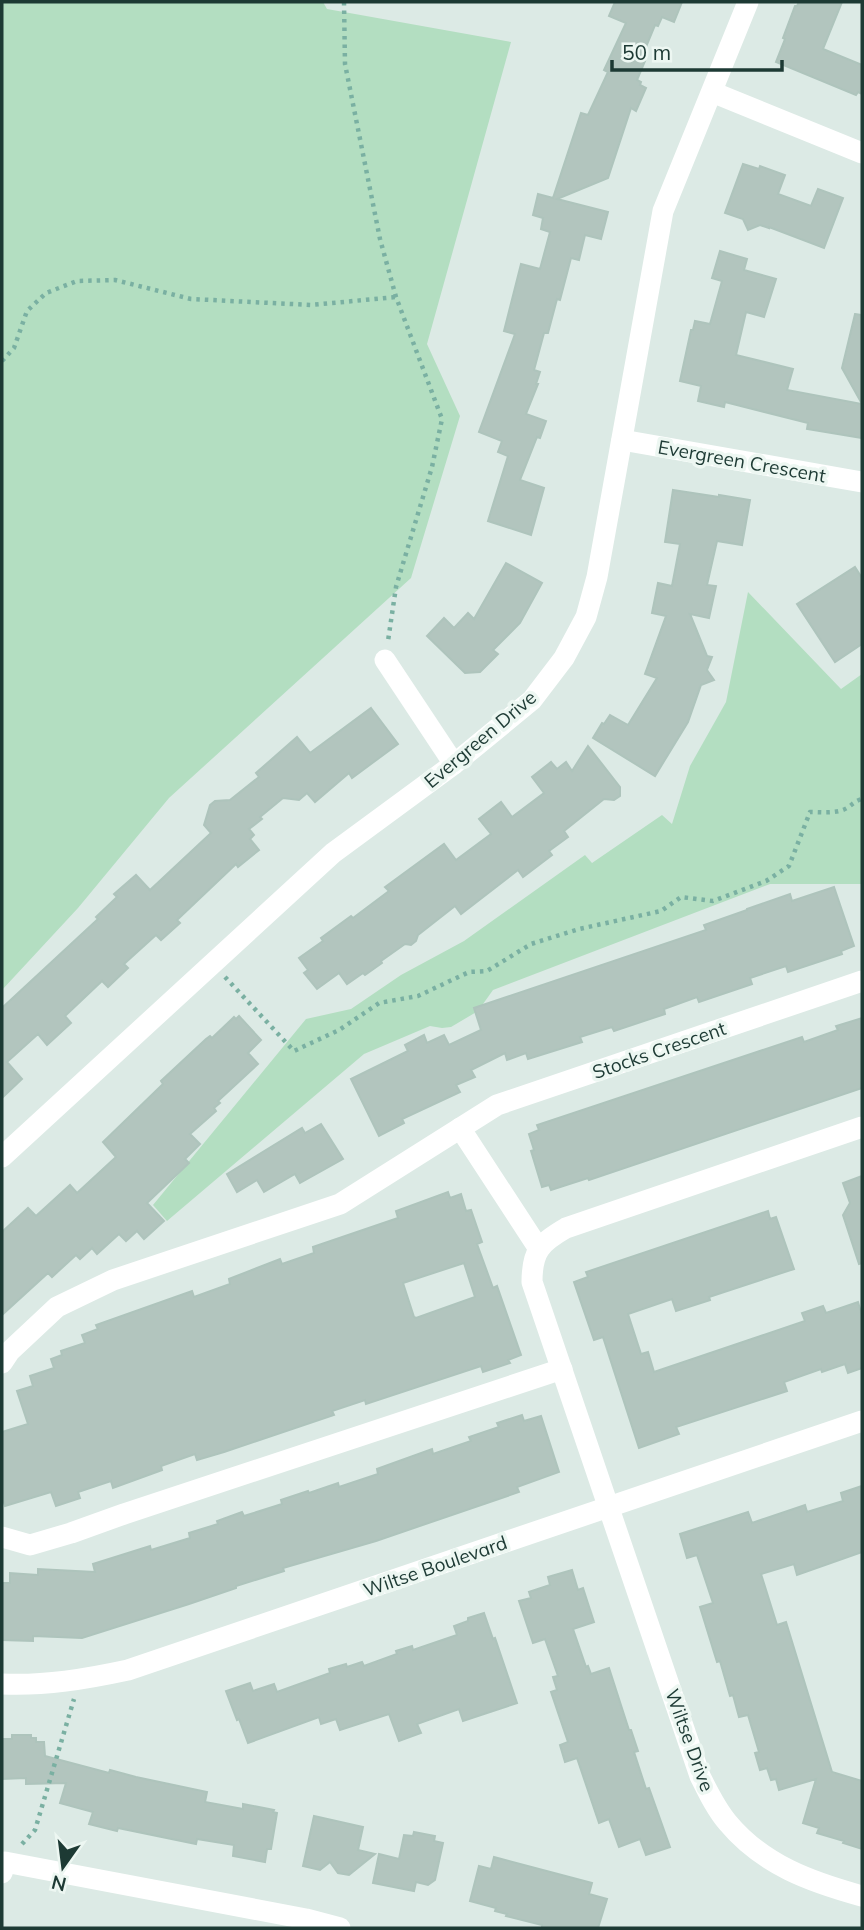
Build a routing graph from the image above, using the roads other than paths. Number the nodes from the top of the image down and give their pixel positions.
1 (748, 2) edge
2 (712, 92) junction
3 (862, 153) edge
4 (622, 440) junction
5 (862, 482) edge
6 (385, 660) road end
7 (454, 764) junction
8 (862, 981) edge
9 (862, 1127) edge
10 (460, 1128) junction
11 (2, 1157) edge
12 (539, 1249) junction
13 (2, 1363) edge
14 (562, 1369) junction
15 (862, 1421) edge
16 (609, 1507) junction
17 (2, 1538) edge
18 (2, 1684) edge
19 (3, 1867) edge
20 (862, 1896) edge
21 (340, 1928) edge

1 - 2 street, Evergreen Drive
2 - 3 street
2 - 4 street, Evergreen Drive
4 - 5 street, Evergreen Crescent
4 - 7 street, Evergreen Drive
6 - 7 street
7 - 11 street, Evergreen Drive
8 - 10 street, Stocks Crescent
9 - 12 street
10 - 12 street
10 - 13 street, Stocks Crescent
12 - 14 street
14 - 16 street
14 - 17 street
15 - 16 street, Wiltse Boulevard
16 - 18 street, Wiltse Boulevard
16 - 20 street, Wiltse Drive
19 - 21 street

